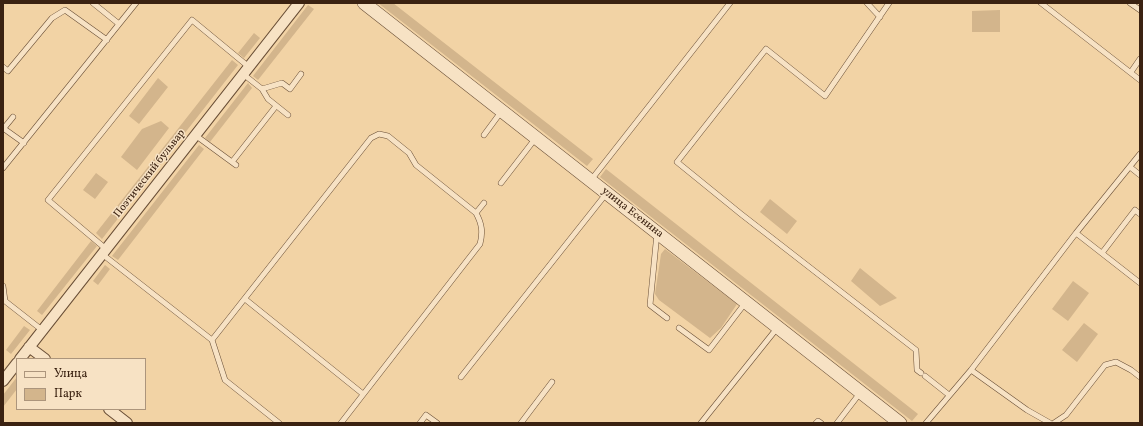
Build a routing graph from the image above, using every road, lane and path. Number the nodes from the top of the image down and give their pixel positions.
1 (93, 3) edge
2 (136, 3) edge
3 (299, 3) edge
4 (364, 3) edge
5 (730, 3) edge
6 (867, 3) edge
7 (889, 3) edge
8 (1041, 3) edge
9 (1130, 3) edge
10 (1140, 10) edge
11 (880, 17) junction
12 (119, 24) junction
13 (107, 40) junction
14 (1140, 59) edge
15 (3, 67) edge
16 (246, 70) junction
17 (1131, 72) junction
18 (302, 74) dead end
19 (1140, 80) edge
20 (262, 89) junction
21 (276, 106) junction
22 (502, 111) junction
23 (288, 115) dead end
24 (12, 117) dead end
25 (3, 128) edge
26 (195, 135) junction
27 (484, 135) dead end
28 (536, 138) junction
29 (24, 143) junction
30 (1140, 154) edge
31 (1130, 167) junction
32 (3, 168) edge
33 (1140, 175) edge
34 (591, 180) junction
35 (501, 183) dead end
36 (607, 193) junction
37 (484, 203) dead end
38 (476, 213) junction
39 (1140, 214) edge
40 (657, 232) junction
41 (1076, 232) junction
42 (104, 251) junction
43 (1102, 253) junction
44 (1140, 283) edge
45 (3, 286) edge
46 (245, 299) junction
47 (746, 302) junction
48 (667, 318) dead end
49 (778, 327) junction
50 (679, 328) dead end
51 (42, 330) junction
52 (212, 340) junction
53 (30, 347) junction
54 (21, 358) edge
55 (44, 358) edge
56 (16, 364) edge
57 (971, 370) junction
58 (461, 377) dead end
59 (1140, 377) edge
60 (3, 381) edge
61 (552, 382) dead end
62 (861, 392) junction
63 (363, 394) junction
64 (949, 395) junction
65 (110, 410) edge
66 (126, 423) edge
67 (279, 423) edge
68 (340, 423) edge
69 (420, 423) edge
70 (437, 423) edge
71 (521, 423) edge
72 (701, 423) edge
73 (816, 423) edge
74 (821, 423) edge
75 (837, 423) edge
76 (900, 423) edge
77 (926, 423) edge
78 (1050, 423) edge
79 (1054, 423) edge

1 - 12 lane
2 - 12 lane
3 - 16 street, Поэтический бульвар
4 - 22 street, улица Есенина
5 - 34 lane
6 - 11 lane
7 - 11 lane
8 - 17 lane
9 - 10 lane
11 - 64 lane
12 - 13 lane
13 - 15 lane
13 - 29 lane
14 - 17 lane
16 - 20 lane
16 - 26 street, Поэтический бульвар
16 - 42 lane
17 - 19 lane
18 - 20 lane
20 - 21 lane
21 - 23 lane
21 - 26 lane
22 - 27 lane
22 - 28 street, улица Есенина
24 - 25 lane
25 - 29 lane
26 - 42 street, Поэтический бульвар
28 - 34 street, улица Есенина
28 - 35 lane
29 - 32 lane
30 - 31 lane
31 - 33 lane
31 - 41 lane
34 - 36 street, улица Есенина
36 - 40 street, улица Есенина
36 - 58 lane
37 - 38 lane
38 - 46 lane
38 - 63 lane
39 - 43 lane
40 - 47 street, улица Есенина
40 - 48 lane
41 - 43 lane
41 - 57 lane
42 - 51 street, Поэтический бульвар
42 - 52 lane
43 - 44 lane
45 - 51 lane
46 - 52 lane
46 - 63 lane
47 - 49 street, улица Есенина
47 - 50 lane
49 - 62 street, улица Есенина
49 - 72 lane
51 - 53 street, Поэтический бульвар
52 - 67 lane
53 - 54 street, Поэтический бульвар
53 - 55 street
56 - 60 street
57 - 64 lane
57 - 78 lane
59 - 79 lane
61 - 71 lane
62 - 75 lane
62 - 76 street, улица Есенина
63 - 68 lane
64 - 77 lane
65 - 66 street
69 - 70 lane
73 - 74 lane

